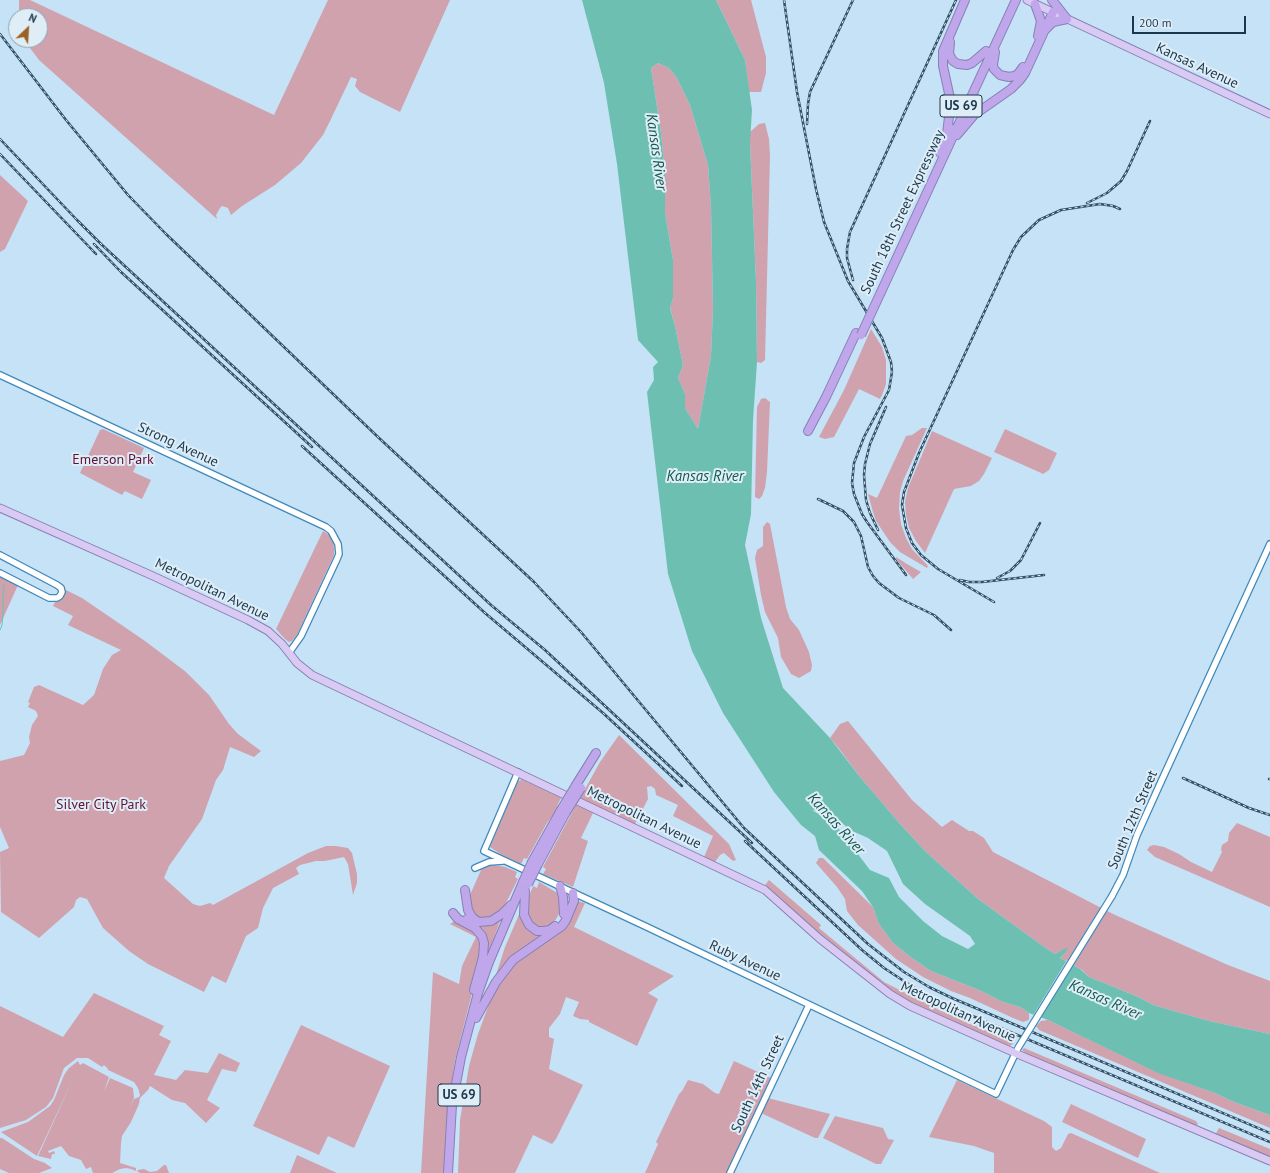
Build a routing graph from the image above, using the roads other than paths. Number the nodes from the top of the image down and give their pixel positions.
1 (965, 0) edge
2 (970, 0) edge
3 (1010, 0) edge
4 (1016, 0) edge
5 (1027, 0) edge
6 (1052, 0) edge
7 (1037, 2) edge
8 (1007, 11) junction
9 (1053, 12) junction
10 (1067, 20) junction
11 (1045, 29) junction
12 (997, 40) junction
13 (986, 51) junction
14 (1270, 114) edge
15 (947, 136) junction
16 (949, 145) junction
17 (938, 162) junction
18 (0, 375) edge
19 (810, 432) dead end
20 (0, 508) edge
21 (1270, 544) edge
22 (0, 555) edge
23 (0, 573) edge
24 (289, 653) junction
25 (598, 755) dead end
26 (518, 772) junction
27 (506, 861) junction
28 (475, 868) dead end
29 (525, 886) junction
30 (560, 886) junction
31 (465, 890) dead end
32 (573, 893) junction
33 (514, 902) junction
34 (564, 914) junction
35 (478, 922) junction
36 (809, 1005) junction
37 (476, 1018) junction
38 (469, 1025) junction
39 (1016, 1050) junction
40 (996, 1094) joint
41 (1270, 1161) edge
42 (448, 1173) edge
43 (454, 1173) edge
44 (730, 1173) edge

1 - 15 highway
2 - 13 highway
3 - 8 highway, South 18th Street Expressway / US 69
4 - 8 highway, South 18th Street Expressway / US 69
5 - 7 main road, Kansas Avenue
6 - 10 highway
7 - 9 main road, Kansas Avenue
7 - 12 highway
8 - 12 highway, South 18th Street Expressway / US 69
8 - 13 highway, South 18th Street Expressway / US 69
9 - 10 main road, Kansas Avenue
9 - 11 highway
10 - 11 highway
10 - 14 main road, Kansas Avenue
11 - 16 highway
12 - 16 highway, South 18th Street Expressway / US 69
13 - 15 highway, South 18th Street Expressway / US 69
15 - 17 highway, South 18th Street Expressway / US 69
16 - 17 highway, South 18th Street Expressway / US 69
17 - 19 highway, South 18th Street Expressway / US 69, bridge
18 - 24 street, Strong Avenue
20 - 24 main road, Metropolitan Avenue
21 - 39 street, South 12th Street, bridge
22 - 23 street
24 - 26 main road, Metropolitan Avenue
25 - 29 highway, US 69, bridge
26 - 27 street, Ruby Avenue
26 - 39 main road, Metropolitan Avenue
27 - 28 street
27 - 30 street, Ruby Avenue
29 - 33 highway, US 69
29 - 34 highway
29 - 37 highway, US 69
30 - 32 street, Ruby Avenue
30 - 34 highway
31 - 35 highway
32 - 34 highway
32 - 36 street, Ruby Avenue
32 - 37 highway
33 - 35 highway
33 - 38 highway, US 69
35 - 38 highway
36 - 40 street, Ruby Avenue
36 - 44 street, South 14th Street
37 - 43 highway, US 69
38 - 42 highway, US 69
39 - 40 street, South 12th Street
39 - 41 main road, Metropolitan Avenue

